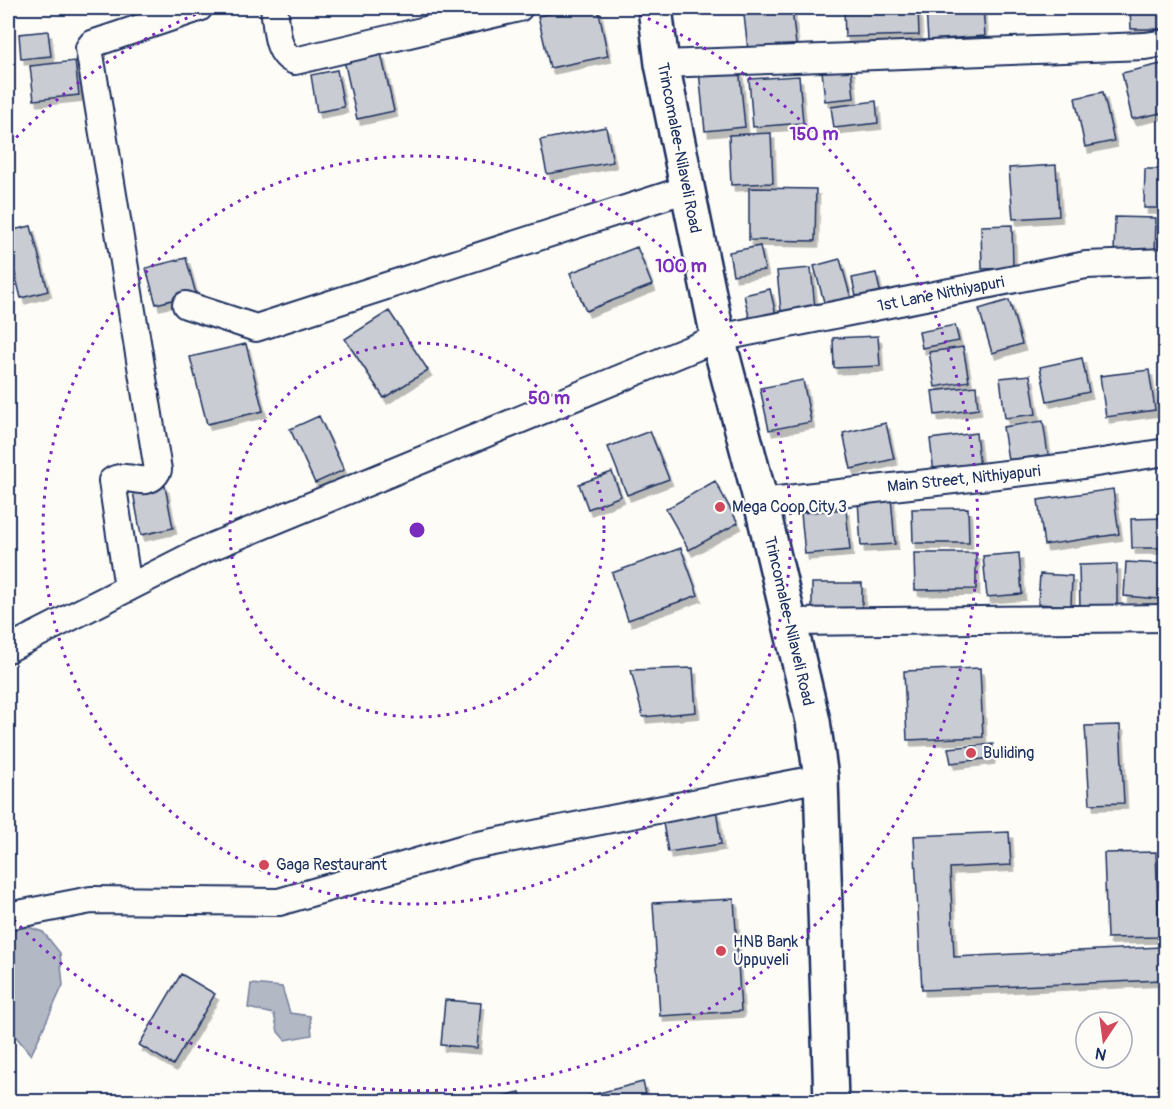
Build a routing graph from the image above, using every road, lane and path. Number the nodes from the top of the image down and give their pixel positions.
1 (199, 8) edge
2 (274, 8) edge
3 (519, 8) edge
4 (655, 8) edge
5 (1166, 43) edge
6 (662, 64) junction
7 (687, 189) junction
8 (1166, 262) edge
9 (186, 305) dead end
10 (718, 338) junction
11 (1166, 452) edge
12 (761, 502) junction
13 (128, 588) junction
14 (1166, 618) edge
15 (791, 622) junction
16 (8, 649) edge
17 (820, 778) junction
18 (8, 915) edge
19 (831, 1101) edge

1 - 13 street
2 - 3 street
4 - 6 main road, Trincomalee-Nilaveli Road
5 - 6 street
6 - 7 main road, Trincomalee-Nilaveli Road
7 - 9 street
7 - 10 main road, Trincomalee-Nilaveli Road
8 - 10 street, 1st Lane Nithiyapuri
10 - 12 main road, Trincomalee-Nilaveli Road
10 - 13 street, 1st Lane Nithiyapuri
11 - 12 street, Main Street, Nithiyapuri
12 - 15 main road, Trincomalee-Nilaveli Road
13 - 16 street, 1st Lane Nithiyapuri
14 - 15 street
15 - 17 main road, Trincomalee-Nilaveli Road
17 - 18 street
17 - 19 main road, Trincomalee-Nilaveli Road

